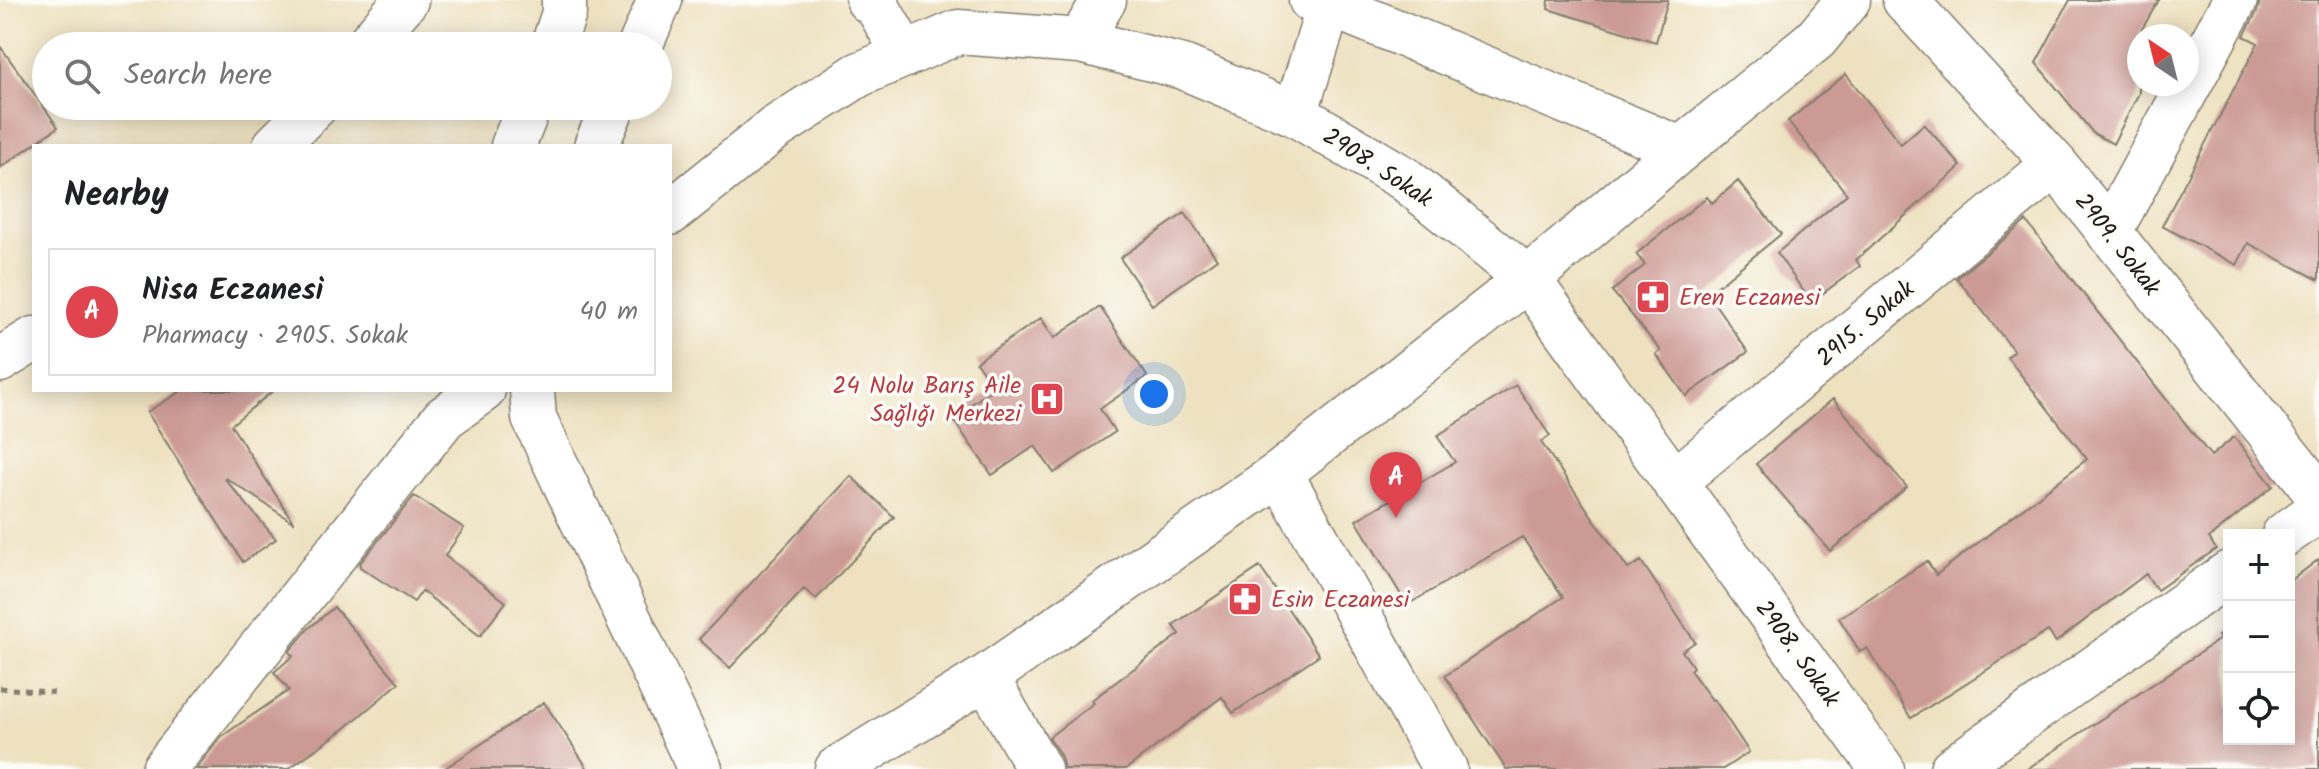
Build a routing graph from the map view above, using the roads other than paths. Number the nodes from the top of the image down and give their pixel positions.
1 (406, 0) edge
2 (564, 0) edge
3 (660, 0) edge
4 (868, 0) edge
5 (1104, 0) edge
6 (1848, 0) edge
7 (1905, 0) edge
8 (2235, 0) edge
9 (1324, 1) edge
10 (962, 16) edge
11 (379, 32) edge
12 (558, 32) edge
13 (646, 32) edge
14 (1080, 41) junction
15 (905, 55) junction
16 (1295, 114) junction
17 (301, 120) edge
18 (523, 120) edge
19 (607, 120) edge
20 (277, 144) edge
21 (514, 144) edge
22 (597, 144) edge
23 (1681, 149) junction
24 (2055, 164) junction
25 (672, 211) edge
26 (2109, 233) junction
27 (1528, 279) junction
28 (32, 340) edge
29 (0, 360) edge
30 (480, 392) edge
31 (532, 392) edge
32 (1280, 473) junction
33 (1674, 482) junction
34 (2316, 487) edge
35 (2288, 529) edge
36 (2223, 577) edge
37 (986, 677) junction
38 (164, 769) edge
39 (700, 769) edge
40 (837, 769) edge
41 (1039, 769) edge
42 (1445, 769) edge
43 (1882, 769) edge
44 (1952, 769) edge

1 - 11 street
2 - 12 street
3 - 13 street
4 - 15 street
5 - 14 street
6 - 23 street
7 - 24 street, 2909. Sokak
8 - 26 street
9 - 16 street
9 - 23 street
10 - 14 street, 2908. Sokak
10 - 15 street, 2908. Sokak
14 - 16 street, 2908. Sokak
15 - 25 street, 2908. Sokak
16 - 27 street, 2908. Sokak
17 - 20 street
18 - 21 street
19 - 22 street
23 - 27 street
24 - 26 street, 2909. Sokak
24 - 33 street, 2915. Sokak
26 - 34 street, 2909. Sokak
27 - 32 street
27 - 33 street, 2908. Sokak
28 - 29 street
30 - 38 street
31 - 39 street
32 - 37 street
32 - 42 street
33 - 43 street, 2908. Sokak
34 - 35 street
36 - 44 street
37 - 40 street
37 - 41 street

